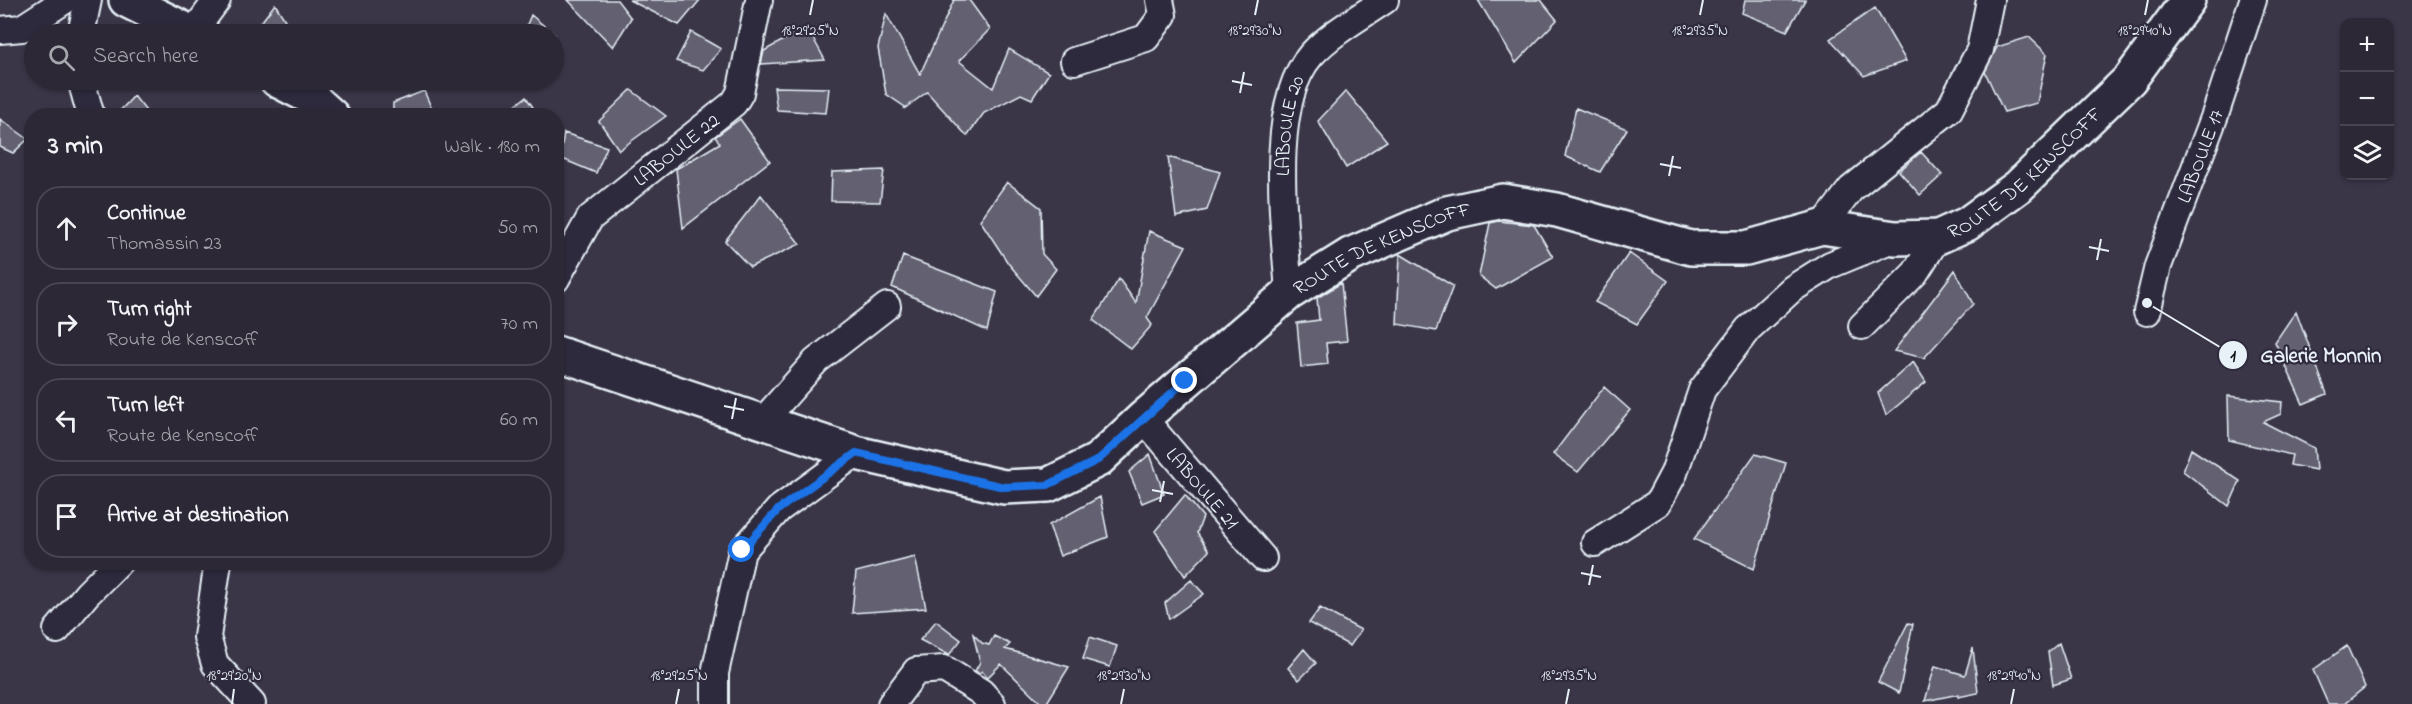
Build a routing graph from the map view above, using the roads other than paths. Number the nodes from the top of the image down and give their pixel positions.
1 (65, 0) edge
2 (88, 0) edge
3 (126, 0) edge
4 (218, 0) edge
5 (759, 0) edge
6 (1160, 0) edge
7 (1385, 0) edge
8 (1990, 0) edge
9 (2188, 0) edge
10 (2253, 0) edge
11 (28, 24) edge
12 (83, 24) edge
13 (173, 24) edge
14 (200, 24) edge
15 (24, 27) edge
16 (0, 30) edge
17 (1074, 61) dead end
18 (84, 90) edge
19 (296, 90) edge
20 (89, 108) edge
21 (323, 108) edge
22 (1822, 227) junction
23 (1895, 237) junction
24 (1938, 237) junction
25 (564, 265) edge
26 (1289, 293) junction
27 (887, 306) dead end
28 (2147, 312) dead end
29 (1862, 326) dead end
30 (564, 356) edge
31 (1143, 418) junction
32 (761, 423) junction
33 (856, 453) junction
34 (1595, 543) dead end
35 (1263, 558) dead end
36 (111, 570) edge
37 (217, 570) edge
38 (57, 630) dead end
39 (252, 704) edge
40 (715, 704) edge
41 (891, 704) edge
42 (992, 704) edge

1 - 11 street
2 - 12 street
3 - 13 main road
4 - 14 street
5 - 25 street, LABOULE 22
6 - 17 street
7 - 26 street, LABOULE 20
8 - 22 street
9 - 24 main road, ROUTE DE KENSCOFF
10 - 28 street, LABOULE 17
15 - 16 street
18 - 20 street
19 - 21 main road
22 - 23 main road, ROUTE DE KENSCOFF
22 - 26 main road, ROUTE DE KENSCOFF
23 - 24 main road, ROUTE DE KENSCOFF
23 - 34 street
24 - 29 street
26 - 31 main road, ROUTE DE KENSCOFF
27 - 32 street
30 - 32 main road, ROUTE DE KENSCOFF
31 - 33 main road, ROUTE DE KENSCOFF
31 - 35 street, LABOULE 21
32 - 33 main road, ROUTE DE KENSCOFF
33 - 40 street
36 - 38 street
37 - 39 street
41 - 42 street

